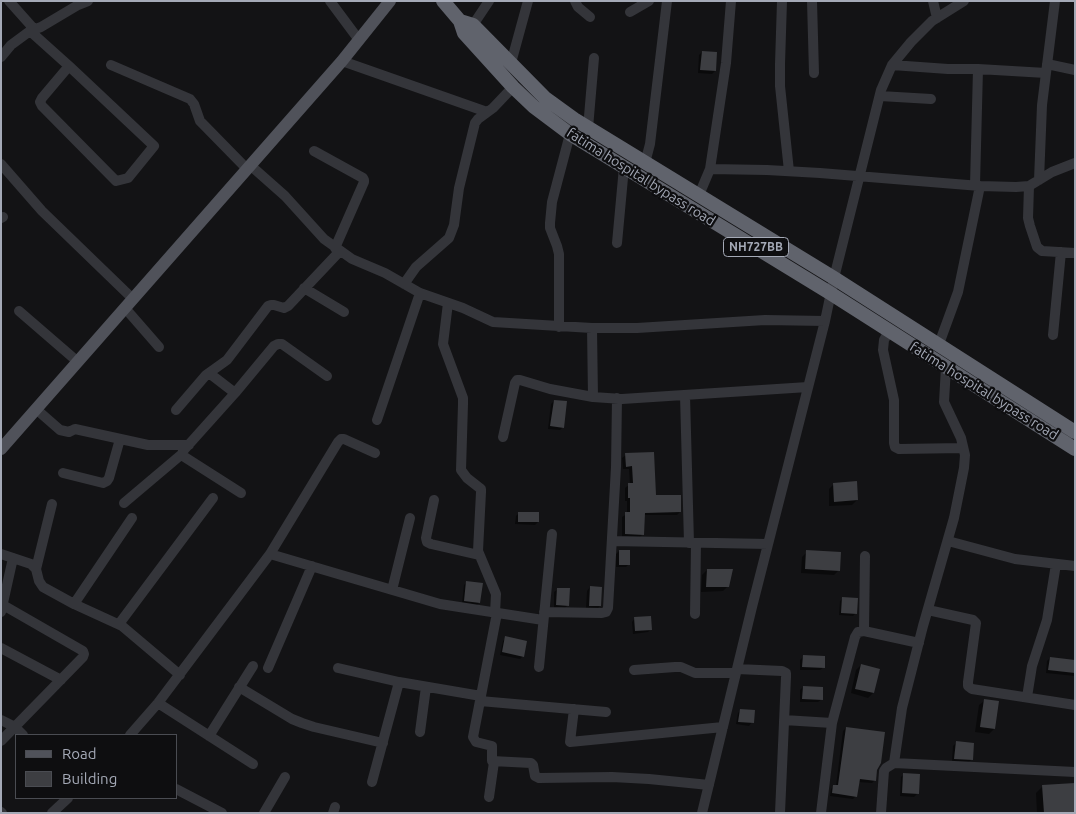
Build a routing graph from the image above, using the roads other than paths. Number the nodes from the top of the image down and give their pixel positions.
1 (9, 1) edge
2 (88, 1) edge
3 (330, 1) edge
4 (390, 1) edge
5 (489, 1) edge
6 (528, 1) edge
7 (575, 1) edge
8 (649, 1) edge
9 (667, 1) edge
10 (731, 1) edge
11 (782, 1) edge
12 (812, 1) edge
13 (933, 1) edge
14 (964, 1) edge
15 (1055, 1) edge
16 (451, 4) edge
17 (630, 12) dead end
18 (590, 17) dead end
19 (937, 18) junction
20 (467, 23) junction
21 (32, 30) junction
22 (359, 40) junction
23 (1, 57) edge
24 (594, 58) dead end
25 (342, 61) junction
26 (511, 63) junction
27 (111, 64) dead end
28 (892, 65) junction
29 (69, 66) junction
30 (978, 69) junction
31 (1046, 69) junction
32 (1075, 70) edge
33 (814, 73) dead end
34 (513, 87) junction
35 (880, 96) junction
36 (931, 99) dead end
37 (487, 112) junction
38 (588, 128) junction
39 (570, 134) junction
40 (314, 151) dead end
41 (645, 163) junction
42 (1075, 163) edge
43 (1, 164) edge
44 (249, 167) junction
45 (624, 167) junction
46 (710, 169) junction
47 (790, 171) junction
48 (860, 175) junction
49 (1039, 180) junction
50 (977, 185) junction
51 (1028, 186) junction
52 (699, 195) junction
53 (739, 220) junction
54 (732, 233) junction
55 (617, 243) dead end
56 (337, 250) junction
57 (1061, 252) junction
58 (1075, 253) edge
59 (834, 278) junction
60 (404, 284) junction
61 (304, 288) junction
62 (420, 293) junction
63 (830, 294) junction
64 (448, 303) junction
65 (129, 304) junction
66 (19, 311) dead end
67 (344, 312) dead end
68 (824, 322) junction
69 (559, 327) junction
70 (592, 328) junction
71 (888, 331) junction
72 (1054, 335) dead end
73 (939, 344) junction
74 (159, 346) dead end
75 (78, 362) junction
76 (946, 367) junction
77 (208, 373) junction
78 (327, 376) dead end
79 (808, 387) junction
80 (235, 393) junction
81 (685, 395) junction
82 (593, 397) junction
83 (616, 398) junction
84 (36, 409) junction
85 (176, 410) dead end
86 (378, 420) dead end
87 (1075, 432) edge
88 (503, 437) dead end
89 (120, 439) junction
90 (189, 446) junction
91 (963, 448) junction
92 (1, 449) edge
93 (1075, 449) edge
94 (375, 453) dead end
95 (182, 454) junction
96 (63, 473) dead end
97 (241, 492) dead end
98 (213, 498) dead end
99 (434, 500) dead end
100 (124, 502) dead end
101 (52, 504) dead end
102 (132, 518) dead end
103 (410, 518) dead end
104 (552, 534) dead end
105 (612, 541) junction
106 (948, 541) junction
107 (692, 543) junction
108 (768, 544) junction
109 (1, 554) edge
110 (270, 554) junction
111 (479, 555) junction
112 (865, 556) dead end
113 (13, 558) junction
114 (1056, 564) junction
115 (312, 566) junction
116 (1075, 566) edge
117 (36, 569) junction
118 (392, 590) junction
119 (74, 604) junction
120 (2, 608) edge
121 (928, 610) junction
122 (496, 613) junction
123 (695, 614) dead end
124 (544, 616) junction
125 (120, 624) junction
126 (864, 631) junction
127 (919, 643) junction
128 (1, 648) edge
129 (253, 666) dead end
130 (539, 666) dead end
131 (268, 668) dead end
132 (338, 668) dead end
133 (634, 670) dead end
134 (736, 671) junction
135 (180, 675) junction
136 (61, 680) junction
137 (399, 682) junction
138 (239, 687) junction
139 (426, 687) junction
140 (1027, 698) junction
141 (481, 699) junction
142 (158, 703) junction
143 (1075, 705) edge
144 (574, 708) junction
145 (606, 712) dead end
146 (1, 720) edge
147 (784, 720) junction
148 (832, 723) junction
149 (15, 727) junction
150 (722, 727) junction
151 (420, 732) dead end
152 (22, 734) edge
153 (131, 734) edge
154 (209, 736) junction
155 (1, 741) edge
156 (383, 743) junction
157 (494, 762) junction
158 (894, 763) junction
159 (253, 764) dead end
160 (1075, 772) edge
161 (286, 777) dead end
162 (372, 782) dead end
163 (708, 785) junction
164 (178, 790) edge
165 (489, 797) dead end
166 (67, 799) edge
167 (52, 813) edge
168 (222, 813) edge
169 (264, 813) edge
170 (702, 813) edge
171 (780, 813) edge
172 (821, 813) edge
173 (881, 813) edge

1 - 21 street
2 - 21 street
3 - 22 street
4 - 22 main road
5 - 20 street
6 - 26 street
7 - 18 street
8 - 17 street
9 - 41 street
10 - 46 street
11 - 47 street
12 - 33 street
13 - 19 street
14 - 19 street
15 - 31 street
16 - 20 highway, fatima hospital bypass road / NH727BB
19 - 28 street
20 - 26 highway, fatima hospital bypass road / NH727BB
20 - 34 highway, fatima hospital bypass road / NH727BB
21 - 23 street
21 - 29 street
22 - 25 main road
24 - 38 street
25 - 37 street
25 - 44 main road
26 - 38 highway, fatima hospital bypass road / NH727BB
27 - 44 street
28 - 30 street
28 - 35 street
29 - 29 street
30 - 31 street
30 - 50 street
31 - 32 street
31 - 49 street
34 - 37 street
34 - 39 highway, fatima hospital bypass road / NH727BB
35 - 36 street
35 - 48 street
37 - 60 street
38 - 41 highway, fatima hospital bypass road / NH727BB
39 - 45 highway, fatima hospital bypass road / NH727BB
39 - 69 street
40 - 56 street
41 - 52 highway, fatima hospital bypass road / NH727BB
42 - 49 street
43 - 65 street
44 - 56 street
44 - 65 main road
45 - 54 highway, fatima hospital bypass road / NH727BB
45 - 55 street
46 - 47 street
46 - 52 street
47 - 48 street
48 - 50 street
48 - 59 street
49 - 51 street
50 - 51 street
50 - 73 street
51 - 57 street
52 - 53 highway, fatima hospital bypass road / NH727BB
53 - 54 highway
53 - 59 highway, fatima hospital bypass road / NH727BB
54 - 63 highway, fatima hospital bypass road / NH727BB
56 - 60 street
56 - 61 street
57 - 58 street
57 - 72 street
59 - 63 street
59 - 73 highway, fatima hospital bypass road / NH727BB
60 - 62 street
61 - 67 street
61 - 77 street
62 - 64 street
62 - 86 street
63 - 68 street
63 - 71 highway, fatima hospital bypass road / NH727BB
64 - 69 street
64 - 111 street
65 - 74 street
65 - 75 main road
66 - 75 street
68 - 70 street
68 - 79 street
69 - 70 street
70 - 82 street
71 - 76 highway, fatima hospital bypass road / NH727BB
71 - 91 street
73 - 87 highway, fatima hospital bypass road / NH727BB
75 - 84 main road
76 - 91 street
76 - 93 highway, fatima hospital bypass road / NH727BB
77 - 80 street
77 - 85 street
78 - 80 street
79 - 81 street
79 - 108 street
80 - 90 street
81 - 83 street
81 - 107 street
82 - 83 street
82 - 88 street
83 - 105 street
84 - 89 street
84 - 92 main road
89 - 90 street
89 - 96 street
90 - 95 street
91 - 106 street
94 - 110 street
95 - 97 street
95 - 100 street
98 - 125 street
99 - 111 street
101 - 117 street
102 - 119 street
103 - 118 street
104 - 124 street
105 - 107 street
105 - 124 street
106 - 114 street
106 - 121 street
107 - 108 street
107 - 123 street
108 - 134 street
109 - 113 street
110 - 115 street
110 - 135 street
111 - 122 street
112 - 126 street
113 - 117 street
113 - 120 street
114 - 116 street
114 - 140 street
115 - 118 street
115 - 131 street
117 - 119 street
118 - 122 street
119 - 125 street
120 - 136 street
121 - 127 street
121 - 140 street
122 - 124 street
122 - 141 street
124 - 130 street
125 - 135 street
126 - 127 street
126 - 148 street
127 - 158 street
128 - 136 street
129 - 138 street
132 - 137 street
133 - 134 street
134 - 147 street
134 - 150 street
135 - 142 street
136 - 149 street
137 - 139 street
137 - 156 street
138 - 154 street
138 - 156 street
139 - 141 street
139 - 151 street
140 - 143 street
141 - 144 street
141 - 157 street
142 - 153 street
142 - 154 street
144 - 145 street
144 - 150 street
146 - 149 street
147 - 148 street
147 - 171 street
148 - 172 street
149 - 152 street
149 - 155 street
150 - 163 street
154 - 159 street
156 - 162 street
157 - 163 street
157 - 165 street
158 - 160 street
158 - 173 street
161 - 169 street
163 - 170 street
164 - 168 street
166 - 167 street

